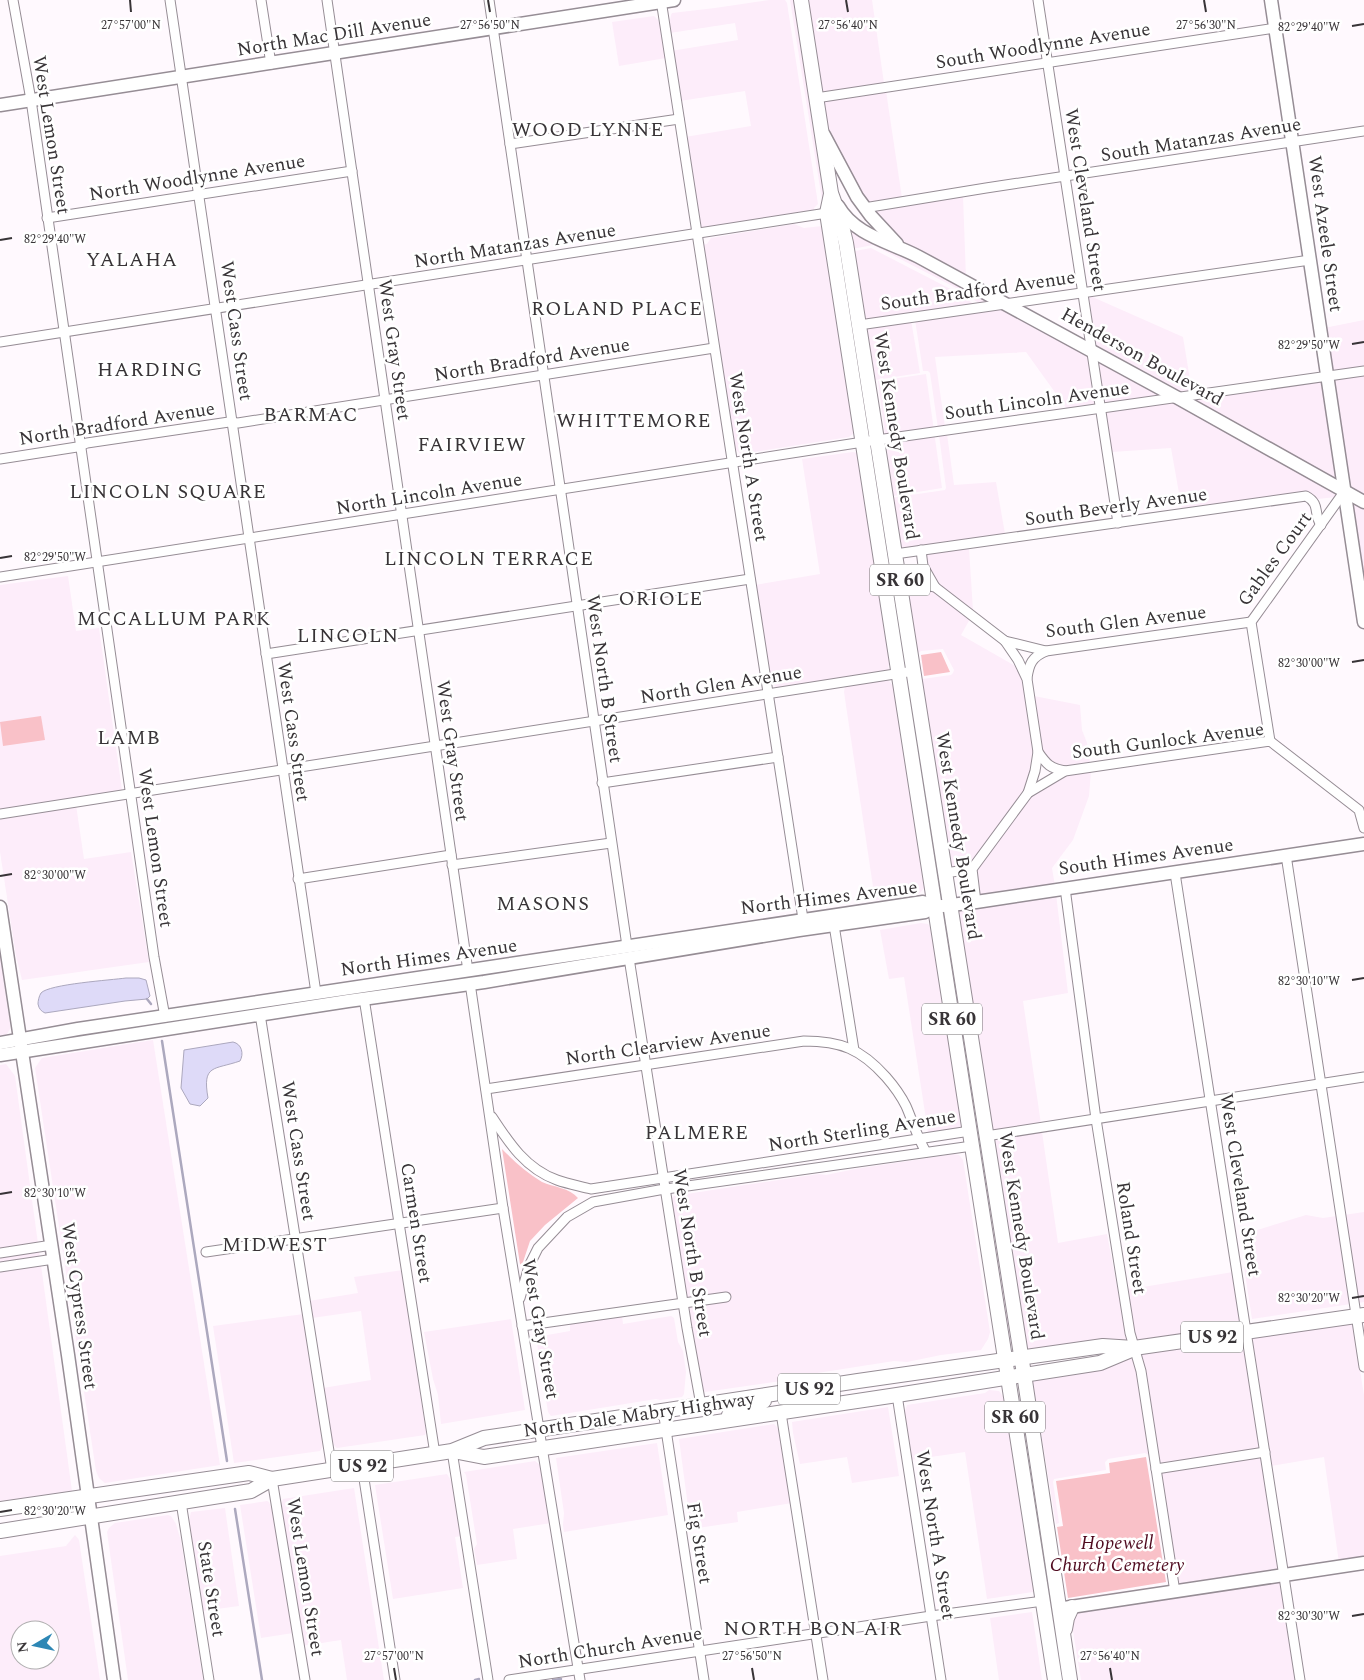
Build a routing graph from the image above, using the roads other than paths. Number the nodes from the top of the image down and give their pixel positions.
1 (13, 0) edge
2 (170, 0) edge
3 (260, 0) edge
4 (327, 0) edge
5 (489, 0) edge
6 (801, 0) edge
7 (1038, 0) edge
8 (1271, 0) edge
9 (665, 1) edge
10 (494, 28) junction
11 (1275, 28) junction
12 (336, 54) junction
13 (1048, 62) junction
14 (271, 64) junction
15 (183, 77) junction
16 (816, 98) junction
17 (31, 100) junction
18 (0, 105) edge
19 (679, 118) junction
20 (822, 131) junction
21 (1364, 131) edge
22 (1293, 142) junction
23 (510, 144) junction
24 (352, 171) junction
25 (1066, 176) junction
26 (831, 193) junction
27 (200, 195) junction
28 (864, 208) junction
29 (827, 213) junction
30 (47, 218) junction
31 (697, 234) junction
32 (901, 247) junction
33 (1310, 260) junction
34 (526, 261) junction
35 (368, 285) junction
36 (1083, 292) junction
37 (1004, 303) junction
38 (216, 309) junction
39 (859, 325) junction
40 (64, 333) junction
41 (0, 342) edge
42 (714, 348) junction
43 (1092, 351) junction
44 (1364, 371) edge
45 (544, 375) junction
46 (1327, 377) junction
47 (1178, 398) junction
48 (385, 400) junction
49 (1101, 408) junction
50 (233, 422) junction
51 (878, 440) junction
52 (863, 442) junction
53 (80, 446) junction
54 (0, 459) edge
55 (732, 463) junction
56 (560, 489) junction
57 (1344, 492) junction
58 (1364, 502) edge
59 (401, 514) junction
60 (1118, 523) junction
61 (1320, 525) junction
62 (249, 539) junction
63 (921, 550) junction
64 (896, 554) junction
65 (97, 562) junction
66 (0, 577) edge
67 (750, 579) junction
68 (900, 586) junction
69 (935, 587) junction
70 (577, 606) junction
71 (1250, 622) junction
72 (1364, 622) edge
73 (419, 630) junction
74 (1005, 641) junction
75 (1046, 651) junction
76 (266, 654) junction
77 (914, 671) junction
78 (898, 674) junction
79 (1027, 679) junction
80 (769, 694) junction
81 (593, 721) junction
82 (1270, 741) junction
83 (435, 746) junction
84 (1038, 752) junction
85 (778, 757) junction
86 (282, 770) junction
87 (1065, 771) junction
88 (602, 783) junction
89 (130, 793) junction
90 (1028, 793) junction
91 (1362, 810) edge
92 (0, 814) edge
93 (1364, 828) edge
94 (611, 843) junction
95 (1364, 844) edge
96 (451, 855) junction
97 (1286, 855) junction
98 (452, 865) junction
99 (972, 869) junction
100 (1175, 872) junction
101 (945, 873) junction
102 (298, 879) junction
103 (1065, 888) junction
104 (976, 902) junction
105 (950, 905) junction
106 (0, 907) edge
107 (934, 907) junction
108 (804, 919) junction
109 (834, 925) junction
110 (628, 952) junction
111 (469, 977) junction
112 (316, 993) junction
113 (364, 998) junction
114 (225, 1008) junction
115 (260, 1014) junction
116 (165, 1017) junction
117 (146, 1032) junction
118 (0, 1043) edge
119 (21, 1046) junction
120 (854, 1050) junction
121 (0, 1055) edge
122 (959, 1063) junction
123 (646, 1064) junction
124 (1364, 1077) edge
125 (1321, 1084) junction
126 (486, 1088) junction
127 (1210, 1100) junction
128 (490, 1115) junction
129 (1096, 1119) junction
130 (970, 1131) junction
131 (986, 1136) junction
132 (918, 1139) junction
133 (972, 1146) junction
134 (926, 1152) junction
135 (773, 1162) junction
136 (744, 1165) junction
137 (775, 1174) junction
138 (663, 1178) junction
139 (747, 1178) junction
140 (591, 1189) junction
141 (665, 1190) junction
142 (593, 1202) junction
143 (503, 1208) junction
144 (998, 1210) junction
145 (399, 1224) junction
146 (296, 1238) junction
147 (52, 1245) junction
148 (206, 1252) dead end
149 (0, 1253) edge
150 (54, 1260) junction
151 (0, 1267) edge
152 (726, 1297) dead end
153 (519, 1303) junction
154 (683, 1304) junction
155 (1360, 1316) edge
156 (522, 1326) junction
157 (1247, 1331) junction
158 (1134, 1348) junction
159 (1021, 1358) junction
160 (1006, 1360) junction
161 (1364, 1367) edge
162 (1024, 1374) junction
163 (1009, 1377) junction
164 (764, 1395) junction
165 (897, 1395) junction
166 (701, 1405) junction
167 (663, 1410) junction
168 (782, 1413) junction
169 (713, 1423) junction
170 (540, 1429) junction
171 (666, 1430) junction
172 (544, 1448) junction
173 (452, 1451) junction
174 (1265, 1452) junction
175 (435, 1454) junction
176 (362, 1466) junction
177 (1156, 1469) junction
178 (332, 1470) junction
179 (272, 1479) junction
180 (87, 1498) junction
181 (181, 1502) junction
182 (0, 1509) edge
183 (90, 1517) junction
184 (0, 1530) edge
185 (1364, 1563) edge
186 (1283, 1575) junction
187 (1175, 1592) junction
188 (1043, 1601) junction
189 (1065, 1608) junction
190 (931, 1616) junction
191 (816, 1634) junction
192 (700, 1650) junction
193 (579, 1668) junction
194 (114, 1680) edge
195 (209, 1680) edge
196 (305, 1680) edge
197 (396, 1680) edge
198 (488, 1680) edge
199 (509, 1680) edge
200 (580, 1680) edge
201 (704, 1680) edge
202 (823, 1680) edge
203 (941, 1680) edge
204 (1055, 1680) edge
205 (1068, 1680) edge
206 (1300, 1680) edge

1 - 17 street, West Lemon Street
2 - 15 street, West Cass Street
3 - 14 street
4 - 12 street, West Gray Street
5 - 10 street, West North B Street
6 - 16 main road, West Kennedy Boulevard / SR 60
7 - 13 street, West Cleveland Street
8 - 11 street, West Azeele Street
9 - 10 street, North Mac Dill Avenue
9 - 19 street, West North A Street
10 - 12 street, North Mac Dill Avenue
10 - 23 street, West North B Street
11 - 13 street, South Woodlynne Avenue
11 - 22 street, West Azeele Street
12 - 14 street, North Mac Dill Avenue
12 - 24 street, West Gray Street
13 - 16 street, South Woodlynne Avenue
13 - 25 street, West Cleveland Street
14 - 15 street, North Mac Dill Avenue
15 - 17 street, North Mac Dill Avenue
15 - 27 street, West Cass Street
16 - 20 main road, West Kennedy Boulevard / SR 60
17 - 18 street, North Mac Dill Avenue
17 - 30 street, West Lemon Street
19 - 23 street
19 - 31 street, West North A Street
20 - 26 main road, West Kennedy Boulevard / SR 60
20 - 28 street, Henderson Boulevard
21 - 22 street, South Matanzas Avenue
22 - 25 street, South Matanzas Avenue
22 - 33 street, West Azeele Street
23 - 34 street, West North B Street
24 - 27 street, North Woodlynne Avenue
24 - 35 street, West Gray Street
25 - 28 street, South Matanzas Avenue
25 - 36 street, West Cleveland Street
26 - 29 main road, SR 60
26 - 32 street, Henderson Boulevard
26 - 39 main road, West Kennedy Boulevard / SR 60
27 - 30 street, North Woodlynne Avenue
27 - 38 street, West Cass Street
28 - 32 street, Henderson Boulevard
29 - 31 street, North Matanzas Avenue
29 - 52 main road, West Kennedy Boulevard / SR 60
30 - 40 street, West Lemon Street
31 - 34 street, North Matanzas Avenue
31 - 42 street, West North A Street
32 - 37 street, Henderson Boulevard
33 - 36 street, South Bradford Avenue
33 - 46 street, West Azeele Street
34 - 35 street, North Matanzas Avenue
34 - 45 street, West North B Street
35 - 38 street, North Matanzas Avenue
35 - 48 street, West Gray Street
36 - 37 street, South Bradford Avenue
36 - 43 street, West Cleveland Street
37 - 39 street, South Bradford Avenue
37 - 43 street, Henderson Boulevard
38 - 40 street, North Matanzas Avenue
38 - 50 street, West Cass Street
39 - 51 main road, West Kennedy Boulevard / SR 60
40 - 41 street, North Matanzas Avenue
40 - 53 street, West Lemon Street
42 - 45 street, North Bradford Avenue
42 - 55 street, West North A Street
43 - 47 street, Henderson Boulevard
43 - 49 street, West Cleveland Street
44 - 46 street, South Lincoln Avenue
45 - 48 street, North Bradford Avenue
45 - 56 street, West North B Street
46 - 47 street, South Lincoln Avenue
46 - 57 street, West Azeele Street
47 - 49 street, South Lincoln Avenue
47 - 57 street, Henderson Boulevard
48 - 50 street, North Bradford Avenue
48 - 59 street, West Gray Street
49 - 51 street, South Lincoln Avenue
49 - 60 street, West Cleveland Street
50 - 53 street, North Bradford Avenue
50 - 62 street, West Cass Street
51 - 52 street, South Lincoln Avenue
51 - 64 main road, West Kennedy Boulevard / SR 60
52 - 55 street, North Lincoln Avenue
52 - 78 main road, West Kennedy Boulevard / SR 60
53 - 54 street, North Bradford Avenue
53 - 65 street, West Lemon Street
55 - 56 street, North Lincoln Avenue
55 - 67 street, West North A Street
56 - 59 street, North Lincoln Avenue
56 - 70 street, West North B Street
57 - 58 street, Henderson Boulevard
57 - 61 street, Gables Court
57 - 72 street, West Azeele Street
59 - 62 street, North Lincoln Avenue
59 - 73 street, West Gray Street
60 - 61 street, South Beverly Avenue
60 - 63 street, South Beverly Avenue
61 - 71 street, Gables Court
62 - 65 street, North Lincoln Avenue
62 - 76 street, West Cass Street
63 - 64 street, South Beverly Avenue
63 - 69 street, South Glen Avenue
64 - 68 main road, West Kennedy Boulevard / SR 60
65 - 66 street, North Lincoln Avenue
65 - 89 street, West Lemon Street
67 - 70 street
67 - 80 street, West North A Street
68 - 69 street
68 - 77 main road, West Kennedy Boulevard / SR 60
69 - 74 street, South Glen Avenue
70 - 73 street
70 - 81 street, West North B Street
71 - 75 street, South Glen Avenue
71 - 82 street, Gables Court
73 - 76 street
73 - 83 street, West Gray Street
74 - 75 street, South Glen Avenue
74 - 79 street
75 - 79 street
76 - 86 street, West Cass Street
77 - 78 street, North Glen Avenue
77 - 101 main road, West Kennedy Boulevard / SR 60
78 - 80 street, North Glen Avenue
78 - 107 main road, West Kennedy Boulevard / SR 60
79 - 84 street
80 - 81 street, North Glen Avenue
80 - 85 street, West North A Street
81 - 83 street, North Glen Avenue
81 - 88 street, West North B Street
82 - 87 street, South Gunlock Avenue
82 - 91 street, South Gunlock Avenue
83 - 86 street, North Glen Avenue
83 - 96 street, West Gray Street
84 - 87 street
84 - 90 street
85 - 88 street
85 - 108 street, West North A Street
86 - 89 street, North Glen Avenue
86 - 102 street, West Cass Street
87 - 90 street, South Gunlock Avenue
88 - 94 street, West North B Street
89 - 92 street, North Glen Avenue
89 - 116 street, West Lemon Street
90 - 99 street, South Gunlock Avenue
91 - 93 street, South Gunlock Avenue
94 - 98 street
94 - 110 street, West North B Street
95 - 97 street, South Himes Avenue
96 - 98 street, West Gray Street
96 - 102 street
97 - 100 street, South Himes Avenue
97 - 125 street
98 - 111 street, West Gray Street
99 - 101 street
99 - 104 street
100 - 103 street, South Himes Avenue
100 - 127 street, West Cleveland Street
101 - 105 main road, West Kennedy Boulevard / SR 60
102 - 112 street, West Cass Street
103 - 104 street, South Himes Avenue
103 - 129 street, Roland Street
104 - 105 street, South Himes Avenue
105 - 107 street, South Himes Avenue
105 - 131 main road, West Kennedy Boulevard / SR 60
106 - 119 street, West Cypress Street
107 - 108 street, North Himes Avenue
107 - 109 street, North Himes Avenue
107 - 122 main road, West Kennedy Boulevard / SR 60
108 - 110 street, North Himes Avenue
109 - 110 street, North Himes Avenue
109 - 120 street
110 - 111 street, North Himes Avenue
110 - 111 street, North Himes Avenue
110 - 123 street, West North B Street
111 - 112 street, North Himes Avenue
111 - 113 street, North Himes Avenue
111 - 126 street, West Gray Street
112 - 114 street, North Himes Avenue
112 - 115 street
113 - 115 street, North Himes Avenue
113 - 145 street, Carmen Street
114 - 116 street, North Himes Avenue
114 - 117 street
115 - 117 street, North Himes Avenue
115 - 146 street, West Cass Street
116 - 119 street, North Himes Avenue
117 - 119 street, North Himes Avenue
118 - 119 street, North Himes Avenue
119 - 121 street, North Himes Avenue
119 - 147 street, West Cypress Street
120 - 123 street, North Clearview Avenue
120 - 132 street
122 - 130 main road, West Kennedy Boulevard / SR 60
122 - 131 main road
123 - 126 street, North Clearview Avenue
123 - 138 street, West North B Street
124 - 125 street
125 - 127 street
125 - 155 street
126 - 128 street, West Gray Street
127 - 129 street
127 - 157 street, West Cleveland Street
128 - 140 street, North Sterling Avenue
128 - 143 street, West Gray Street
129 - 131 street
129 - 158 street, Roland Street
130 - 132 street, North Sterling Avenue
130 - 133 main road, West Kennedy Boulevard / SR 60
130 - 144 main road
131 - 144 main road, West Kennedy Boulevard / SR 60
132 - 134 street
132 - 135 street, North Sterling Avenue
133 - 134 street, North Sterling Avenue
133 - 160 main road, West Kennedy Boulevard / SR 60
134 - 137 street, North Sterling Avenue
135 - 136 street, North Sterling Avenue
135 - 137 street
136 - 138 street, North Sterling Avenue
136 - 139 street
137 - 139 street, North Sterling Avenue
138 - 140 street, North Sterling Avenue
138 - 141 street, West North B Street
139 - 141 street, North Sterling Avenue
140 - 142 street
141 - 142 street, North Sterling Avenue
141 - 154 street, West North B Street
142 - 153 street
143 - 145 street
143 - 153 street, West Gray Street
144 - 159 main road, West Kennedy Boulevard / SR 60
145 - 146 street
145 - 175 street, Carmen Street
146 - 148 street
146 - 178 street, West Cass Street
147 - 149 street
147 - 150 street, West Cypress Street
150 - 151 street
150 - 180 street, West Cypress Street
152 - 154 street
153 - 156 street, West Gray Street
154 - 156 street
154 - 166 street, West North B Street
155 - 157 main road, US 92
155 - 161 street
156 - 170 street, West Gray Street
157 - 158 main road, US 92
157 - 174 street, West Cleveland Street
158 - 159 main road, US 92
158 - 162 main road, US 92
158 - 177 street, Roland Street
159 - 160 main road, US 92
159 - 162 main road, West Kennedy Boulevard / SR 60
160 - 163 main road, West Kennedy Boulevard / SR 60
160 - 164 main road, North Dale Mabry Highway / US 92
162 - 163 main road, US 92
162 - 189 main road, West Kennedy Boulevard / SR 60
163 - 165 main road, North Dale Mabry Highway / US 92
163 - 188 main road, West Kennedy Boulevard / SR 60
164 - 166 main road, North Dale Mabry Highway / US 92
164 - 169 main road
165 - 168 main road, North Dale Mabry Highway / US 92
165 - 190 street, West North A Street
166 - 167 main road, North Dale Mabry Highway / US 92
167 - 170 main road, North Dale Mabry Highway / US 92
167 - 171 street, Fig Street
168 - 169 main road, North Dale Mabry Highway / US 92
168 - 191 street
169 - 171 main road, North Dale Mabry Highway / US 92
170 - 172 street, West Gray Street
170 - 173 main road, North Dale Mabry Highway / US 92
171 - 172 main road, North Dale Mabry Highway / US 92
171 - 192 street, Fig Street
172 - 173 main road, North Dale Mabry Highway / US 92
172 - 193 street, West Gray Street
173 - 175 main road, North Dale Mabry Highway / US 92
173 - 198 street
174 - 177 street
174 - 186 street, West Cleveland Street
175 - 176 main road, North Dale Mabry Highway / US 92
176 - 178 main road, North Dale Mabry Highway / US 92
176 - 197 street
177 - 187 street, Roland Street
178 - 179 main road, North Dale Mabry Highway / US 92
179 - 180 main road, North Dale Mabry Highway / US 92
179 - 181 main road, North Dale Mabry Highway / US 92
179 - 196 street, West Lemon Street
180 - 182 main road, North Dale Mabry Highway / US 92
180 - 183 street, West Cypress Street
181 - 183 main road, North Dale Mabry Highway / US 92
181 - 195 street, State Street
183 - 184 main road, North Dale Mabry Highway / US 92
183 - 194 street, West Cypress Street
185 - 186 street
186 - 187 street
186 - 206 street, West Cleveland Street
187 - 189 street
188 - 190 street, North Church Avenue
188 - 204 main road, West Kennedy Boulevard / SR 60
188 - 205 main road
189 - 205 main road
190 - 191 street, North Church Avenue
190 - 203 street, West North A Street
191 - 192 street, North Church Avenue
191 - 202 street
192 - 193 street, North Church Avenue
192 - 201 street, Fig Street
193 - 199 street, North Church Avenue
193 - 200 street, West Gray Street

